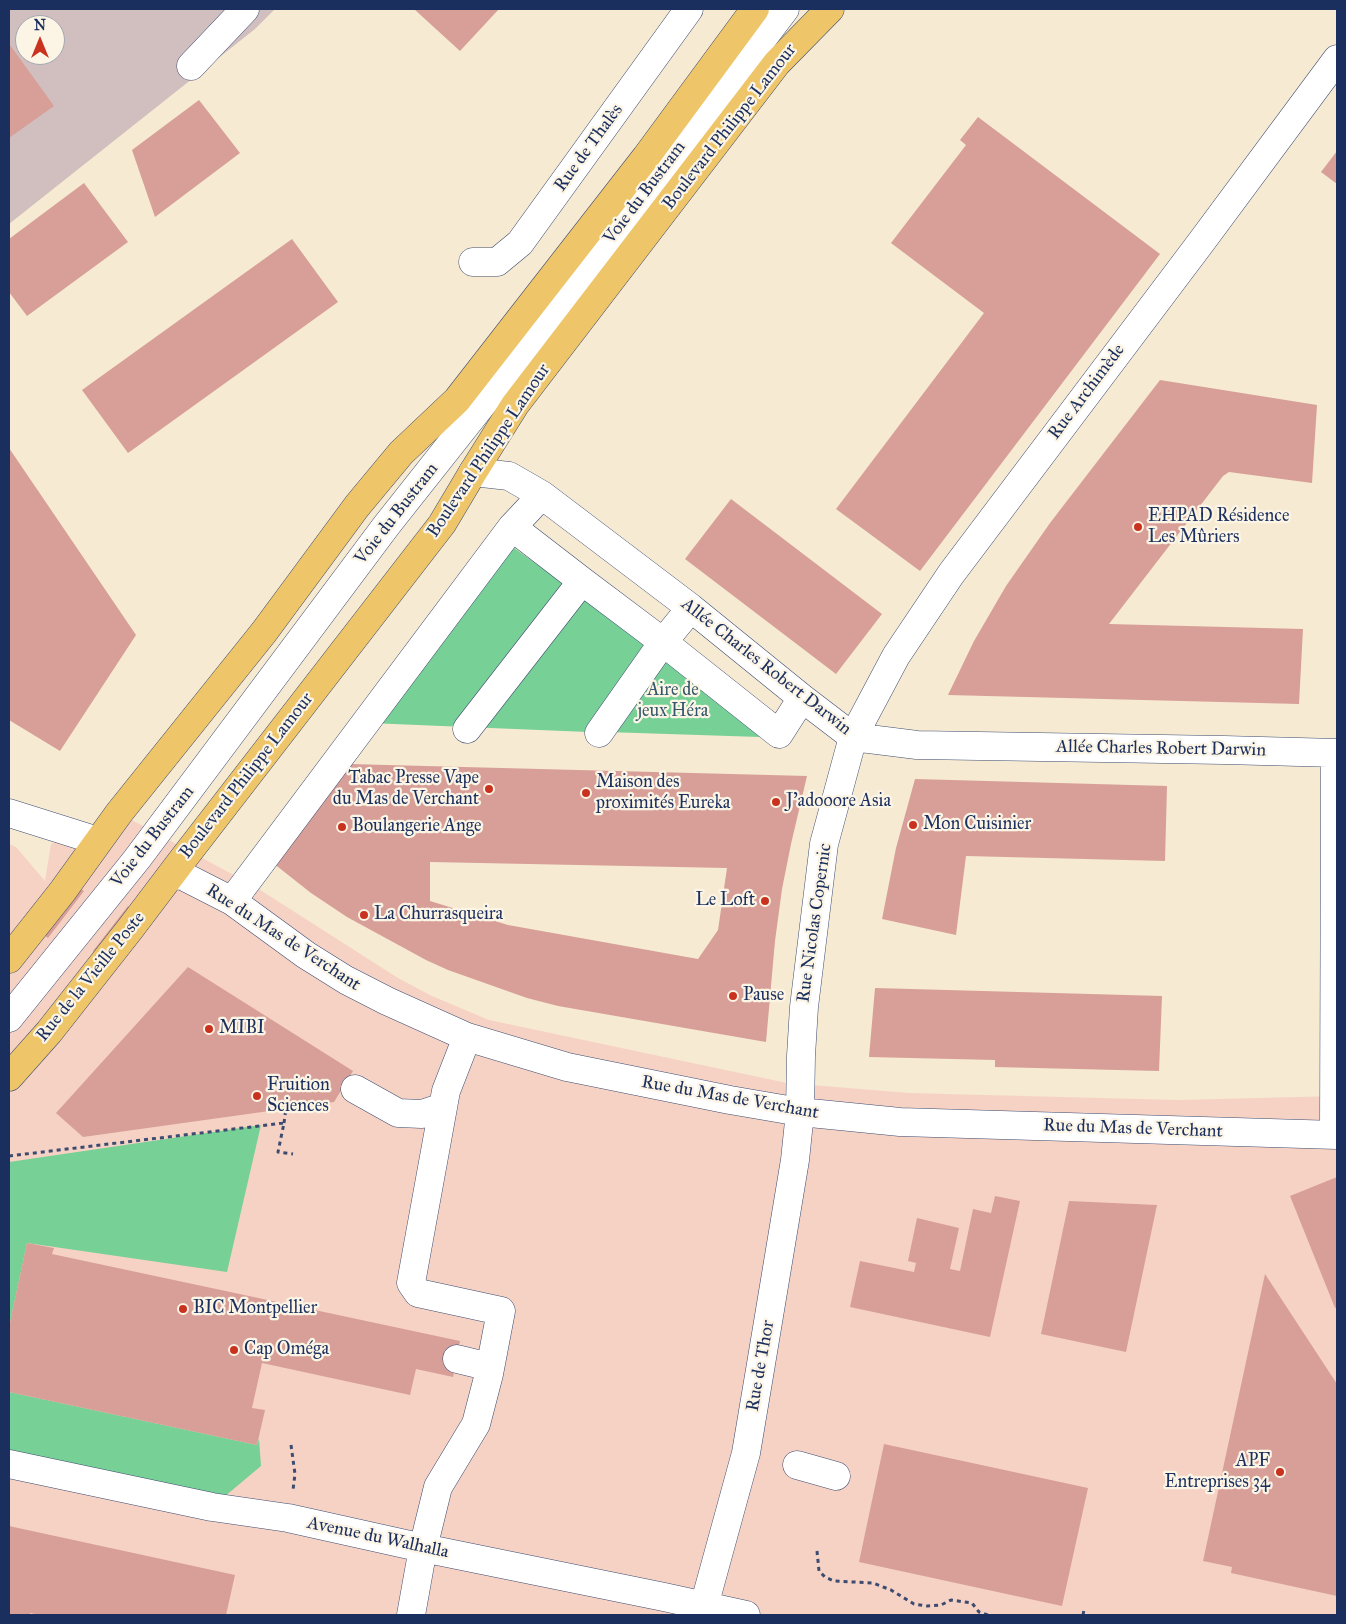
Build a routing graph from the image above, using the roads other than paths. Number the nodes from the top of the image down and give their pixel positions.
1 (245, 9) edge
2 (689, 9) edge
3 (755, 9) edge
4 (785, 9) edge
5 (830, 9) edge
6 (1337, 59) edge
7 (191, 66) dead end
8 (473, 262) dead end
9 (473, 472) junction
10 (542, 495) junction
11 (512, 527) junction
12 (582, 581) junction
13 (691, 608) junction
14 (663, 642) junction
15 (802, 698) junction
16 (467, 729) dead end
17 (599, 733) dead end
18 (853, 736) junction
19 (1336, 753) edge
20 (9, 813) edge
21 (98, 841) junction
22 (172, 876) junction
23 (232, 900) junction
24 (9, 960) edge
25 (9, 1018) edge
26 (467, 1037) junction
27 (9, 1077) edge
28 (355, 1089) dead end
29 (443, 1107) junction
30 (800, 1112) junction
31 (1336, 1135) edge
32 (457, 1359) dead end
33 (490, 1367) junction
34 (9, 1464) edge
35 (797, 1465) dead end
36 (836, 1476) dead end
37 (423, 1548) junction
38 (702, 1611) edge
39 (412, 1615) edge
40 (746, 1615) edge

1 - 7 street
2 - 8 street, Rue de Thalès
3 - 21 main road
4 - 25 street, Voie du Bustram
5 - 9 main road, Boulevard Philippe Lamour
6 - 18 street, Rue Archimède
9 - 10 street, Allée Charles Robert Darwin
9 - 22 main road, Boulevard Philippe Lamour
10 - 11 street
10 - 13 street, Allée Charles Robert Darwin
11 - 12 street
11 - 23 street
12 - 14 street
12 - 16 street
13 - 14 street
13 - 15 street, Allée Charles Robert Darwin
14 - 15 street
14 - 17 street
15 - 18 street, Allée Charles Robert Darwin
18 - 19 street, Allée Charles Robert Darwin
18 - 30 street, Rue Nicolas Copernic
19 - 31 street
20 - 21 street
21 - 24 main road
22 - 23 street, Rue du Mas de Verchant
22 - 27 main road, Rue de la Vieille Poste
23 - 26 street, Rue du Mas de Verchant
26 - 29 street
26 - 30 street, Rue du Mas de Verchant
28 - 29 street
29 - 33 street
30 - 31 street, Rue du Mas de Verchant
30 - 38 street, Rue de Thor
32 - 33 street
33 - 37 street
34 - 37 street, Avenue du Walhalla
35 - 36 street
37 - 38 street, Avenue du Walhalla
37 - 39 street
38 - 40 street, Avenue du Walhalla

